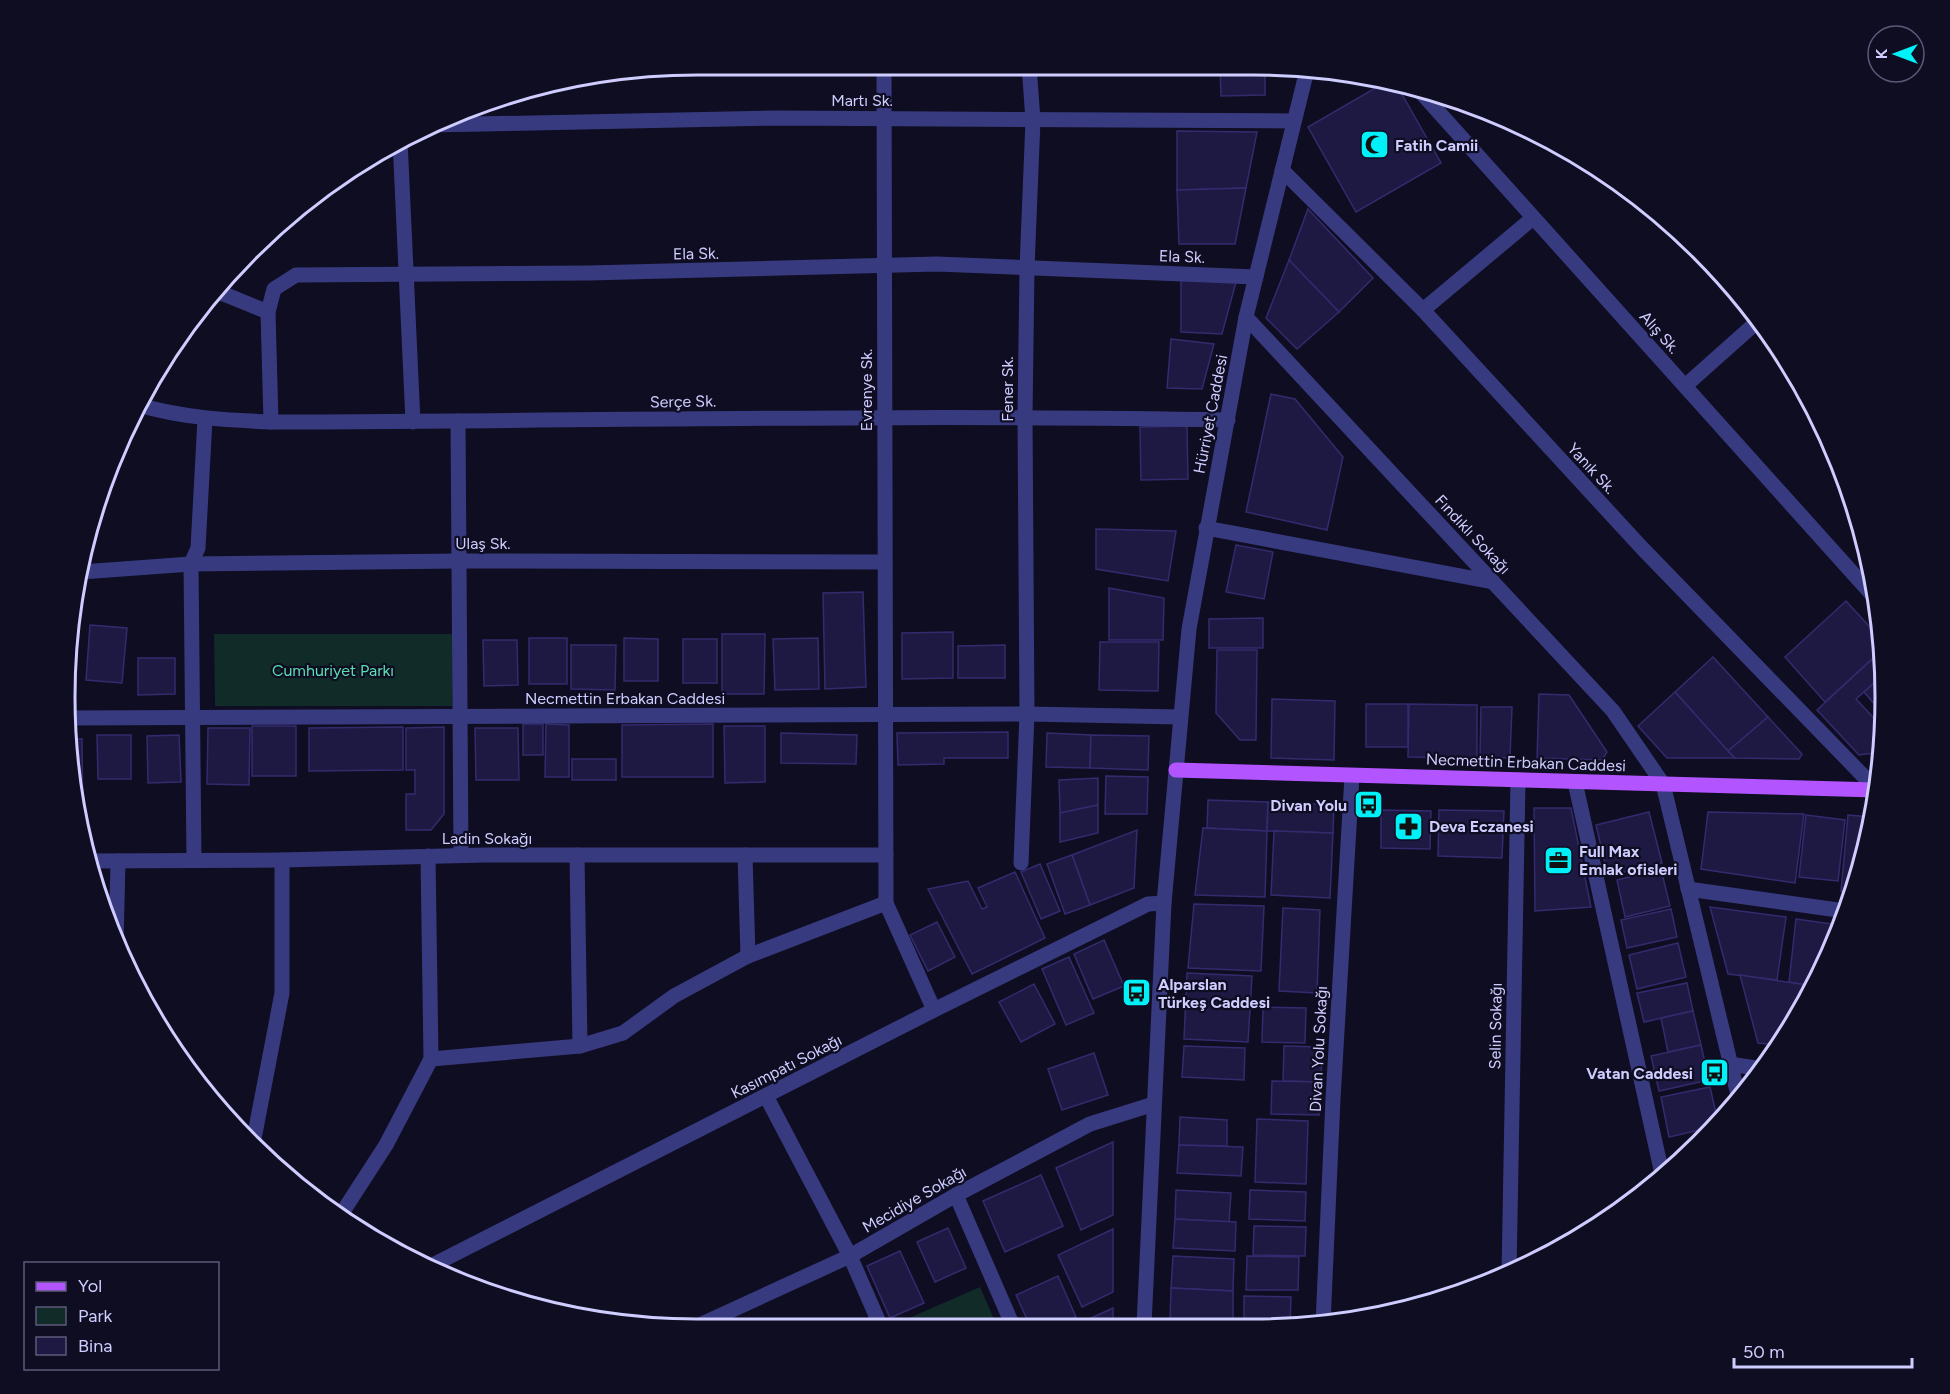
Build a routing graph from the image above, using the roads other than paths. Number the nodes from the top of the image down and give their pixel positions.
1 (884, 75) edge
2 (1030, 75) edge
3 (1309, 77) edge
4 (1428, 100) edge
5 (884, 118) junction
6 (1033, 120) junction
7 (1294, 121) junction
8 (454, 125) edge
9 (400, 150) edge
10 (1282, 170) junction
11 (1533, 218) junction
12 (884, 266) junction
13 (1027, 268) junction
14 (406, 274) junction
15 (1256, 277) junction
16 (223, 294) edge
17 (1423, 310) junction
18 (268, 312) junction
19 (1246, 317) junction
20 (1752, 326) edge
21 (1685, 386) junction
22 (147, 407) edge
23 (1025, 416) junction
24 (885, 417) junction
25 (205, 419) junction
26 (1228, 420) junction
27 (458, 421) junction
28 (271, 422) junction
29 (413, 422) junction
30 (1206, 528) junction
31 (459, 561) junction
32 (885, 562) junction
33 (191, 564) junction
34 (88, 571) edge
35 (1493, 582) junction
36 (1865, 587) edge
37 (886, 714) junction
38 (1027, 714) junction
39 (460, 716) junction
40 (192, 717) junction
41 (1180, 717) junction
42 (76, 718) edge
43 (1176, 770) junction
44 (1352, 776) junction
45 (1518, 780) junction
46 (1575, 782) junction
47 (1869, 783) edge
48 (1663, 784) junction
49 (1868, 790) edge
50 (461, 855) junction
51 (577, 855) junction
52 (745, 855) junction
53 (886, 855) junction
54 (428, 856) junction
55 (194, 860) junction
56 (282, 860) junction
57 (97, 861) edge
58 (118, 861) junction
59 (1021, 863) dead end
60 (1688, 889) junction
61 (886, 903) junction
62 (1164, 903) junction
63 (1837, 910) edge
64 (117, 920) edge
65 (748, 956) junction
66 (934, 1010) junction
67 (580, 1046) junction
68 (431, 1059) junction
69 (1729, 1064) junction
70 (1752, 1067) edge
71 (1736, 1088) edge
72 (766, 1096) junction
73 (1154, 1104) junction
74 (255, 1135) edge
75 (1660, 1168) edge
76 (956, 1195) junction
77 (344, 1209) edge
78 (850, 1256) junction
79 (438, 1262) edge
80 (1509, 1264) edge
81 (1323, 1315) edge
82 (722, 1319) edge
83 (878, 1319) edge
84 (1010, 1319) edge
85 (1144, 1319) edge

1 - 5 street, Evrenye Sk.
2 - 6 street, Fener Sk.
3 - 7 street, Hürriyet Caddesi
4 - 11 street, Alış Sk.
5 - 6 street, Martı Sk.
5 - 8 street, Martı Sk.
5 - 12 street, Evrenye Sk.
6 - 7 street, Martı Sk.
6 - 13 street, Fener Sk.
7 - 10 street, Hürriyet Caddesi
9 - 14 street
10 - 15 street, Hürriyet Caddesi
10 - 17 street, Yanık Sk.
11 - 17 street
11 - 21 street, Alış Sk.
12 - 13 street, Ela Sk.
12 - 14 street, Ela Sk.
12 - 24 street, Evrenye Sk.
13 - 15 street, Ela Sk.
13 - 23 street, Fener Sk.
14 - 18 street, Ela Sk.
14 - 29 street
15 - 19 street, Hürriyet Caddesi
16 - 18 street
17 - 47 street, Yanık Sk.
18 - 28 street, Ela Sk.
19 - 26 street, Hürriyet Caddesi
19 - 35 street, Fındıklı Sokağı
20 - 21 street
21 - 36 street, Alış Sk.
22 - 25 street, Serçe Sk.
23 - 24 street, Serçe Sk.
23 - 26 street, Serçe Sk.
23 - 38 street, Fener Sk.
24 - 27 street, Serçe Sk.
24 - 32 street, Evrenye Sk.
25 - 28 street, Serçe Sk.
25 - 33 street
26 - 30 street, Hürriyet Caddesi
27 - 29 street, Serçe Sk.
27 - 31 street
28 - 29 street, Serçe Sk.
30 - 35 street
30 - 41 street, Hürriyet Caddesi
31 - 32 street, Ulaş Sk.
31 - 33 street, Ulaş Sk.
31 - 39 street
32 - 37 street, Evrenye Sk.
33 - 34 street, Ulaş Sk.
33 - 40 street
35 - 48 street, Fındıklı Sokağı
37 - 38 street, Necmettin Erbakan Caddesi
37 - 39 street, Necmettin Erbakan Caddesi
37 - 53 street, Evrenye Sk.
38 - 41 street, Necmettin Erbakan Caddesi
38 - 59 street, Fener Sk.
39 - 40 street, Necmettin Erbakan Caddesi
39 - 50 street
40 - 42 street, Necmettin Erbakan Caddesi
40 - 55 street
41 - 43 street, Hürriyet Caddesi
43 - 44 main road, Necmettin Erbakan Caddesi
43 - 62 street
44 - 45 main road, Necmettin Erbakan Caddesi
44 - 81 street, Divan Yolu Sokağı
45 - 46 main road, Necmettin Erbakan Caddesi
45 - 80 street, Selin Sokağı
46 - 48 main road, Necmettin Erbakan Caddesi
46 - 75 street
48 - 49 main road, Necmettin Erbakan Caddesi
48 - 60 street
50 - 51 street, Ladin Sokağı
50 - 54 street, Ladin Sokağı
51 - 52 street, Ladin Sokağı
51 - 67 street
52 - 53 street, Ladin Sokağı
52 - 65 street
53 - 61 street, Evrenye Sk.
54 - 56 street, Ladin Sokağı
54 - 68 street
55 - 56 street, Ladin Sokağı
55 - 58 street, Ladin Sokağı
56 - 74 street
57 - 58 street, Ladin Sokağı
58 - 64 street
60 - 63 street
60 - 69 street
61 - 65 street
61 - 66 street
62 - 66 street, Kasımpatı Sokağı
62 - 73 street
65 - 67 street
66 - 72 street, Kasımpatı Sokağı
67 - 68 street
68 - 77 street
69 - 70 street
69 - 71 street
72 - 78 street
72 - 79 street, Kasımpatı Sokağı
73 - 76 street, Mecidiye Sokağı
73 - 85 street
76 - 78 street, Mecidiye Sokağı
76 - 84 street
78 - 82 street, Mecidiye Sokağı
78 - 83 street

